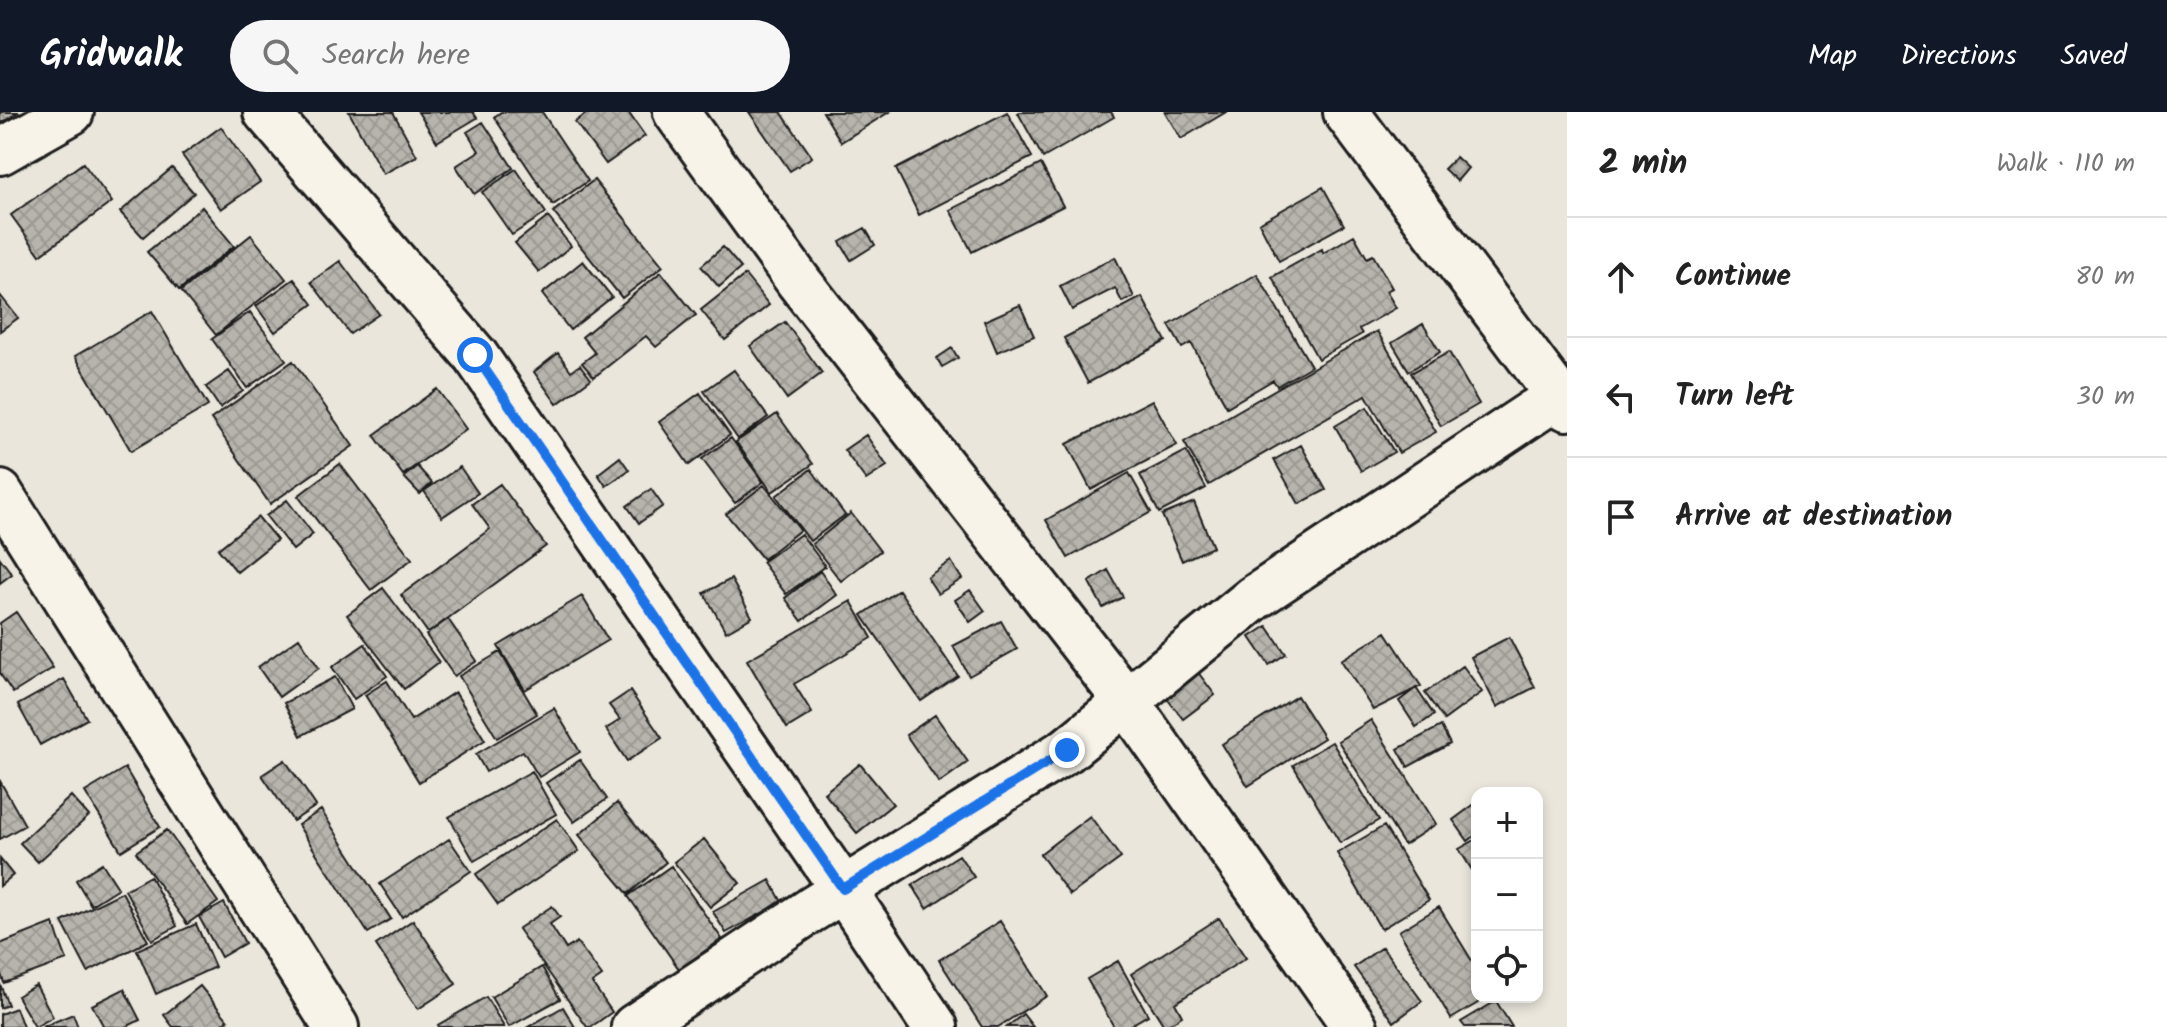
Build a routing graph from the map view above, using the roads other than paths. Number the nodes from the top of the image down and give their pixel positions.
1 (71, 112) edge
2 (266, 112) edge
3 (676, 112) edge
4 (1346, 112) edge
5 (0, 152) edge
6 (1562, 402) edge
7 (0, 493) edge
8 (1127, 702) junction
9 (843, 889) junction
10 (336, 1027) edge
11 (634, 1027) edge
12 (935, 1027) edge
13 (1355, 1027) edge

1 - 5 street
2 - 9 street
3 - 8 street
4 - 6 street
6 - 8 street
7 - 10 street
8 - 9 street
8 - 13 street
9 - 11 street
9 - 12 street

